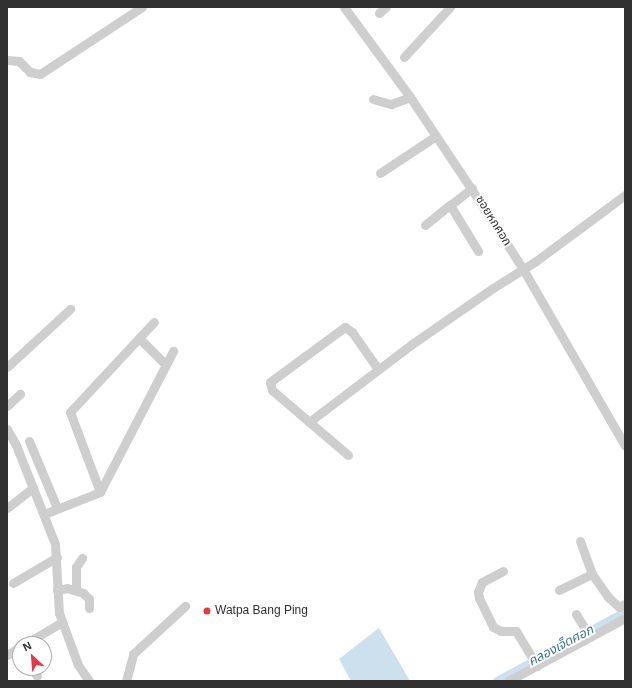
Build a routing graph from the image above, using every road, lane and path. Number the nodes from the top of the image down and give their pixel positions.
1 (142, 7) edge
2 (346, 8) edge
3 (446, 9) edge
4 (404, 57) dead end
5 (7, 60) edge
6 (410, 97) junction
7 (373, 99) dead end
8 (436, 136) junction
9 (380, 173) dead end
10 (472, 188) junction
11 (625, 195) edge
12 (450, 205) junction
13 (425, 225) dead end
14 (478, 251) dead end
15 (529, 266) junction
16 (70, 309) dead end
17 (154, 322) dead end
18 (139, 338) junction
19 (173, 351) dead end
20 (165, 364) junction
21 (7, 367) edge
22 (378, 369) junction
23 (20, 394) dead end
24 (7, 406) edge
25 (309, 422) junction
26 (7, 430) edge
27 (29, 441) dead end
28 (625, 446) edge
29 (348, 455) dead end
30 (33, 488) junction
31 (100, 492) junction
32 (7, 508) edge
33 (57, 508) junction
34 (44, 514) junction
35 (580, 541) dead end
36 (57, 557) junction
37 (82, 558) dead end
38 (503, 571) dead end
39 (592, 574) junction
40 (13, 583) dead end
41 (57, 590) junction
42 (76, 590) junction
43 (559, 590) dead end
44 (625, 604) edge
45 (185, 606) dead end
46 (90, 608) dead end
47 (576, 614) dead end
48 (625, 618) edge
49 (62, 622) junction
50 (39, 636) edge
51 (590, 637) junction
52 (536, 664) junction
53 (89, 681) edge
54 (126, 681) edge
55 (508, 681) edge

1 - 5 street
2 - 6 street, ซอยหกศอก
3 - 4 street
6 - 7 street
6 - 8 street, ซอยหกศอก
8 - 9 street
8 - 10 street, ซอยหกศอก
10 - 12 street
10 - 15 street, ซอยหกศอก
11 - 15 street
12 - 13 street
12 - 14 street
15 - 22 street
15 - 28 street, ซอยหกศอก
16 - 21 street
17 - 18 street
18 - 20 street
18 - 31 street
19 - 20 street
20 - 31 street
22 - 25 street
22 - 25 street
23 - 24 street
25 - 29 street
26 - 30 street
27 - 33 street
30 - 32 street
30 - 34 street
31 - 33 street
33 - 34 street
34 - 36 street
35 - 39 street
36 - 40 street
36 - 41 street
37 - 42 street
38 - 52 street
39 - 43 street
39 - 44 street
41 - 42 street
41 - 49 street
42 - 46 street
45 - 54 street
47 - 51 street
48 - 51 street
49 - 50 street
49 - 53 street
51 - 52 street
52 - 55 street

